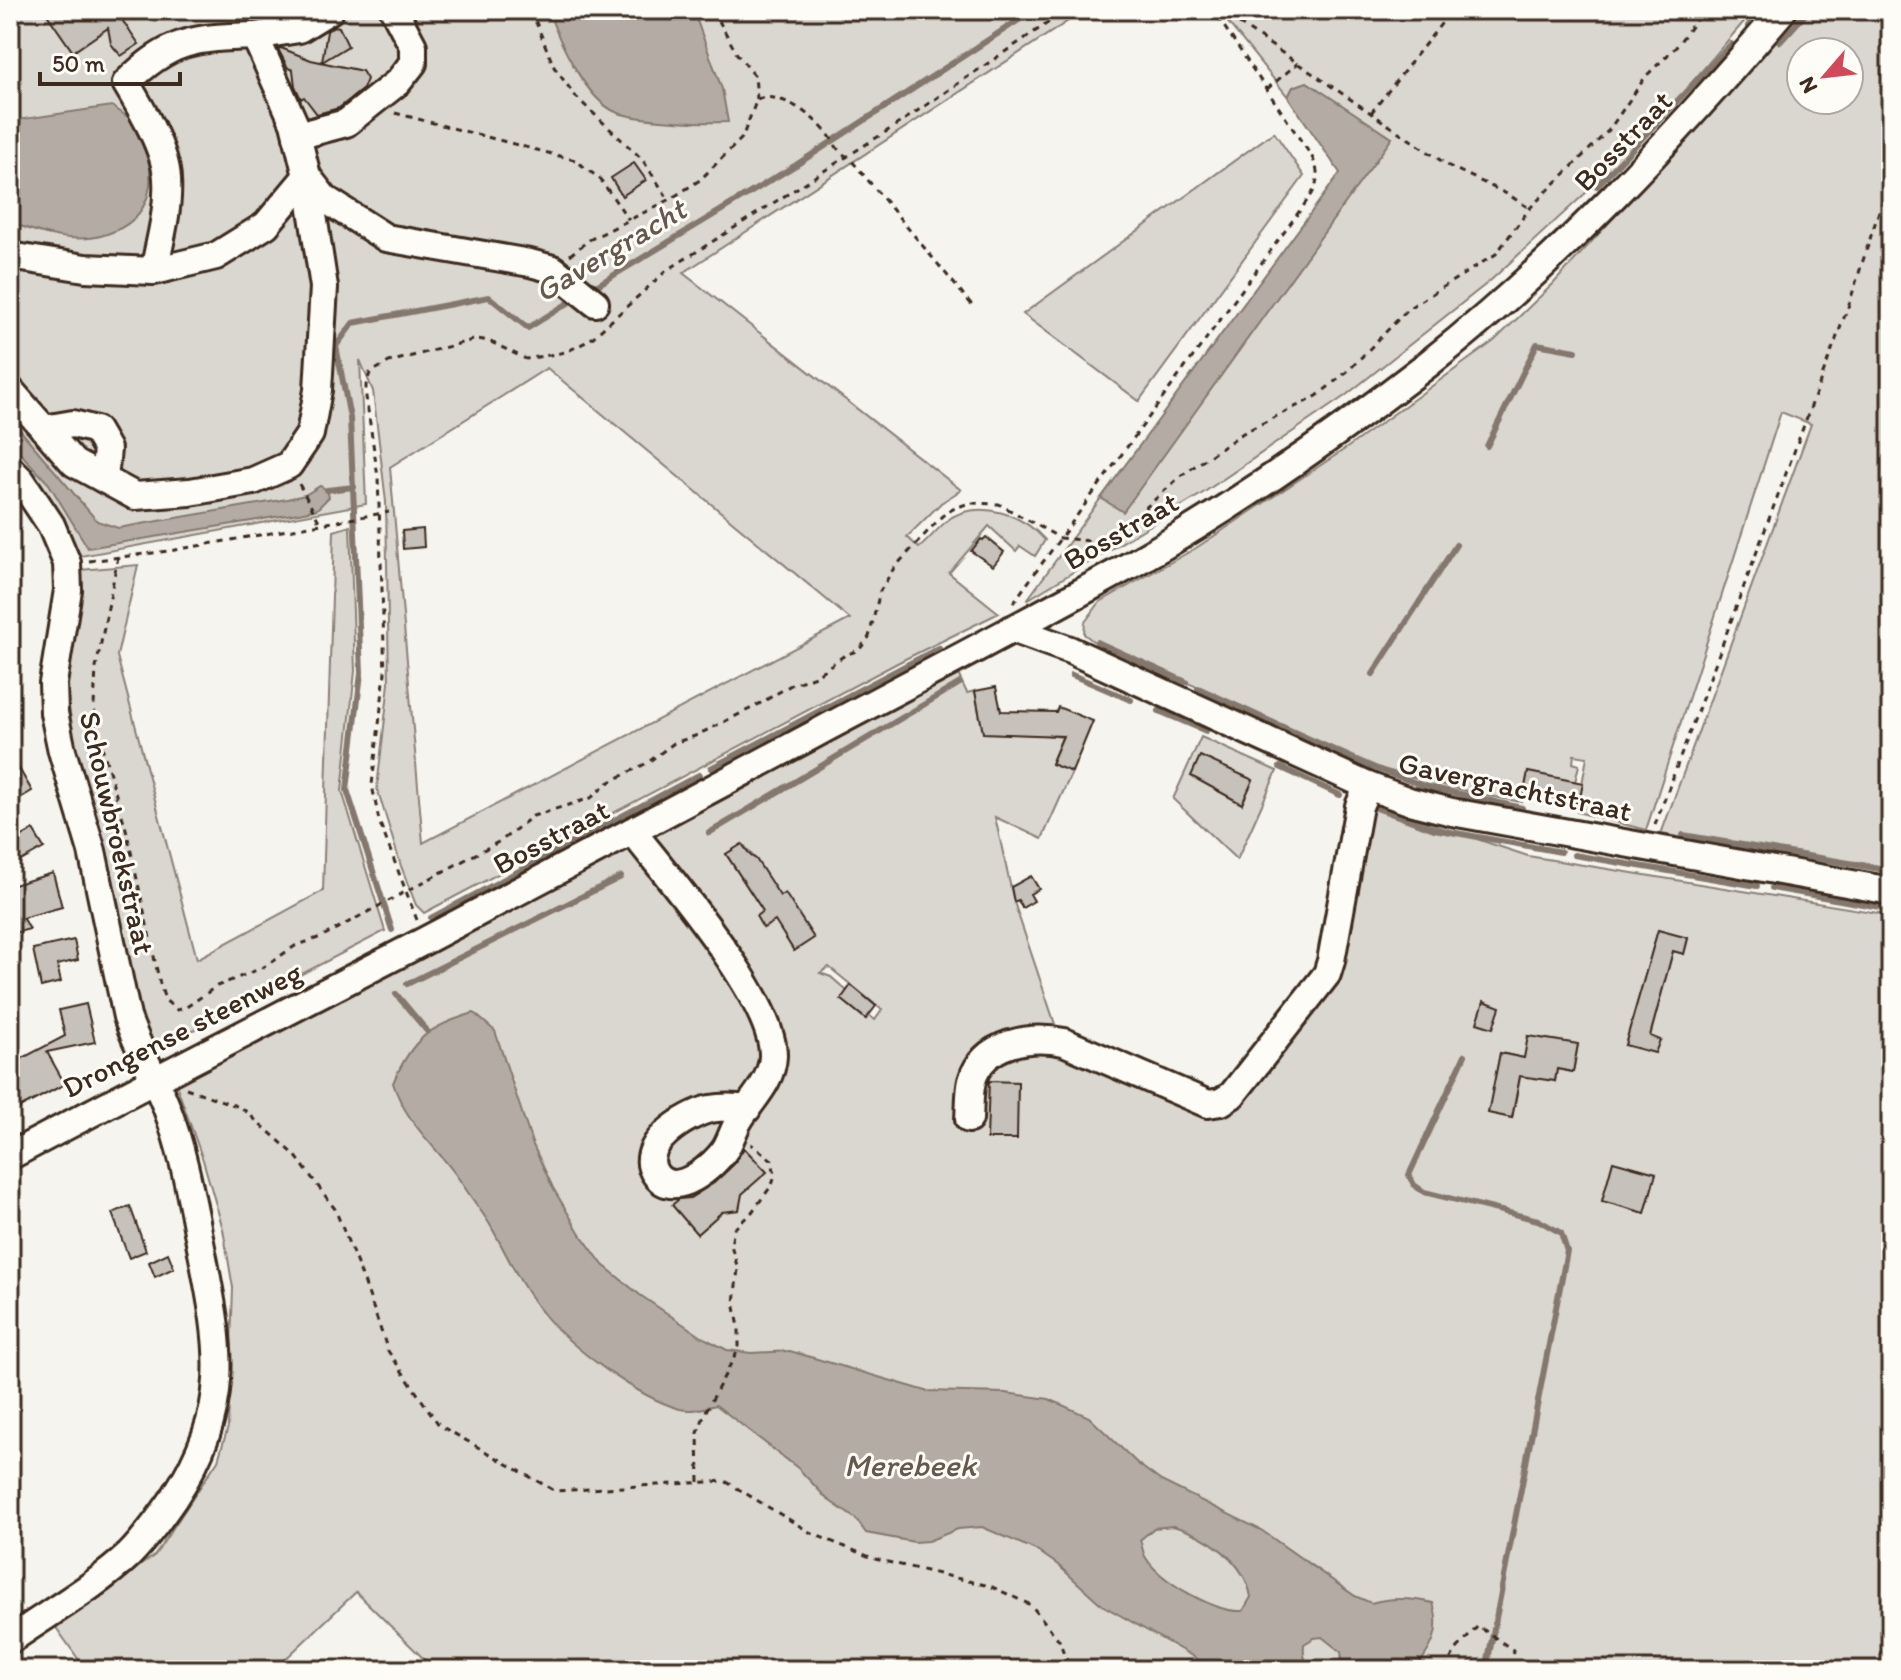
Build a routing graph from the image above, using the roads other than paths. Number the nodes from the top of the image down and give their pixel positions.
1 (330, 10) edge
2 (394, 10) edge
3 (1783, 10) edge
4 (255, 36) junction
5 (297, 136) junction
6 (307, 176) junction
7 (10, 256) edge
8 (154, 271) junction
9 (595, 303) dead end
10 (10, 390) edge
11 (44, 429) junction
12 (10, 469) edge
13 (104, 479) junction
14 (1017, 626) junction
15 (1368, 786) junction
16 (632, 831) junction
17 (1891, 891) edge
18 (385, 961) joint
19 (155, 1079) junction
20 (747, 1109) junction
21 (969, 1119) dead end
22 (10, 1156) edge
23 (10, 1640) edge

1 - 4 street
2 - 5 street
3 - 14 street, Bosstraat
4 - 5 street
4 - 8 street
5 - 6 street
6 - 8 street
6 - 9 street
6 - 13 street
7 - 8 street
10 - 11 street
11 - 13 street
11 - 13 street
12 - 19 street, Schouwbroekstraat
14 - 15 street, Gavergrachtstraat
14 - 16 street, Bosstraat
15 - 17 street, Gavergrachtstraat
15 - 21 street
16 - 18 street, Bosstraat
16 - 20 street
18 - 19 street, Drongense steenweg
19 - 22 street, Drongense steenweg
19 - 23 street, Schouwbroekstraat
20 - 20 street

